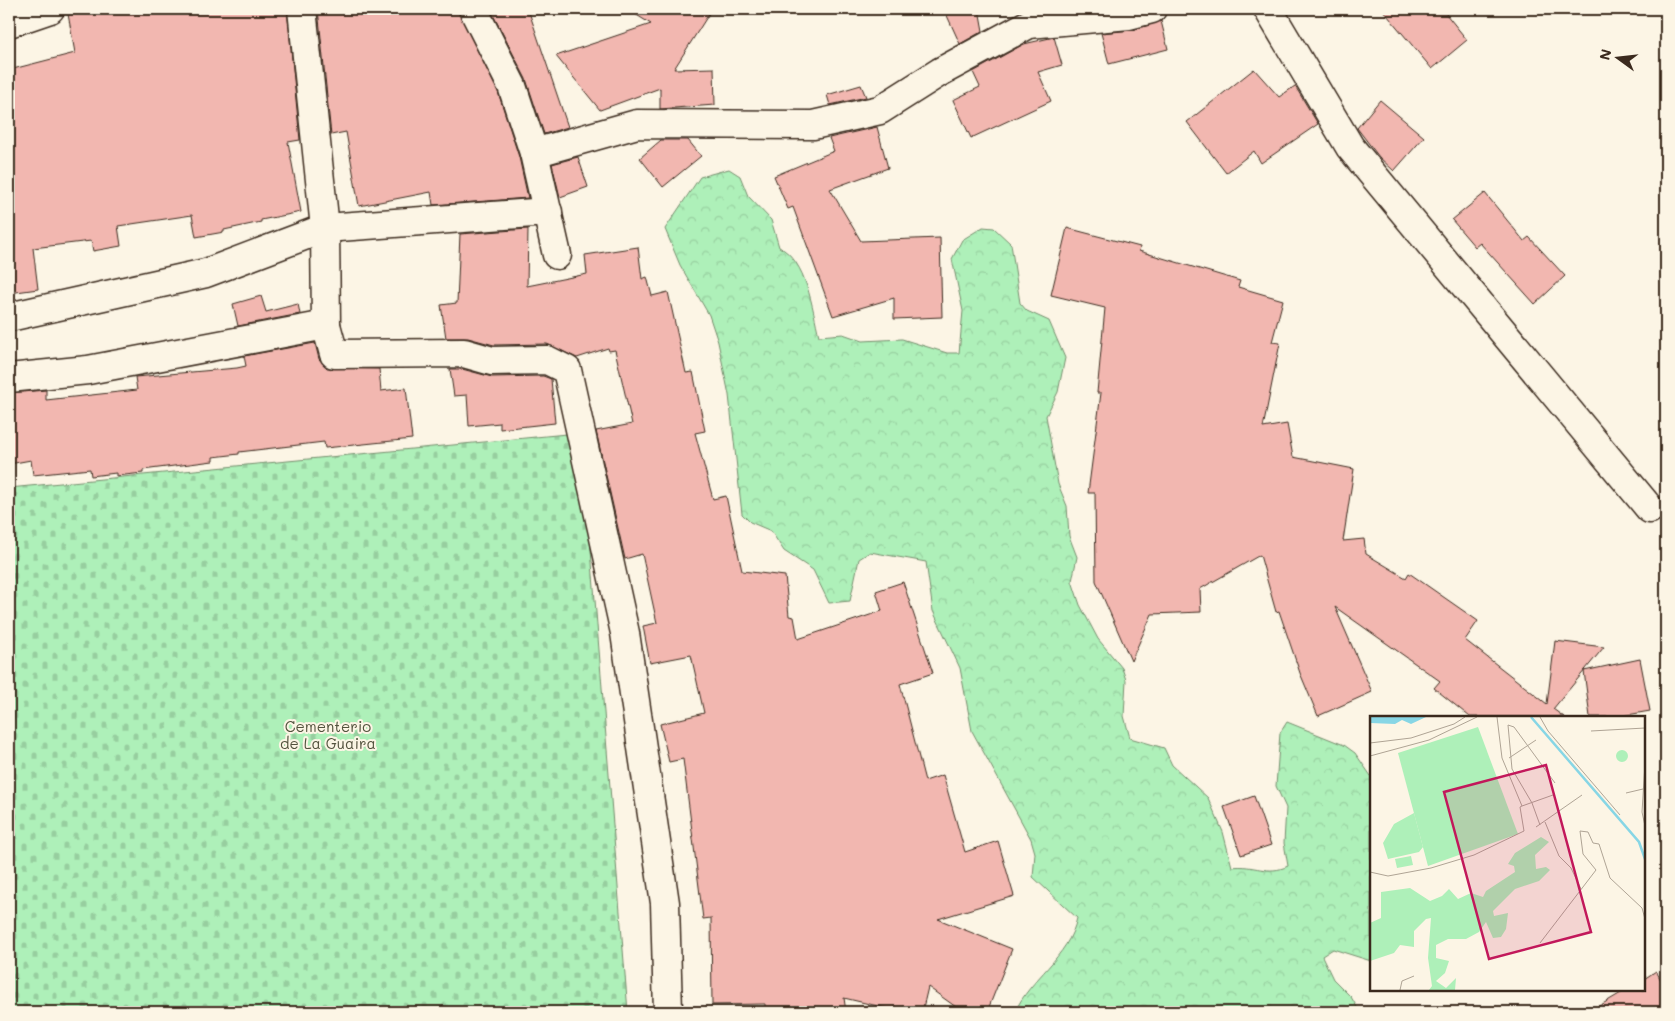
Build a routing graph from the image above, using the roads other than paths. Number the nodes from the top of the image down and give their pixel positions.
1 (50, 9) edge
2 (302, 9) edge
3 (473, 9) edge
4 (1152, 9) edge
5 (1268, 9) edge
6 (9, 22) edge
7 (534, 153) junction
8 (548, 212) junction
9 (324, 228) junction
10 (557, 255) dead end
11 (9, 317) edge
12 (326, 324) junction
13 (9, 378) edge
14 (1650, 509) dead end
15 (668, 1012) edge

1 - 6 street
2 - 9 street
3 - 7 street
4 - 7 street
5 - 14 street
7 - 8 street
8 - 9 street
8 - 10 street
9 - 11 street
9 - 12 street
12 - 13 street
12 - 15 street

